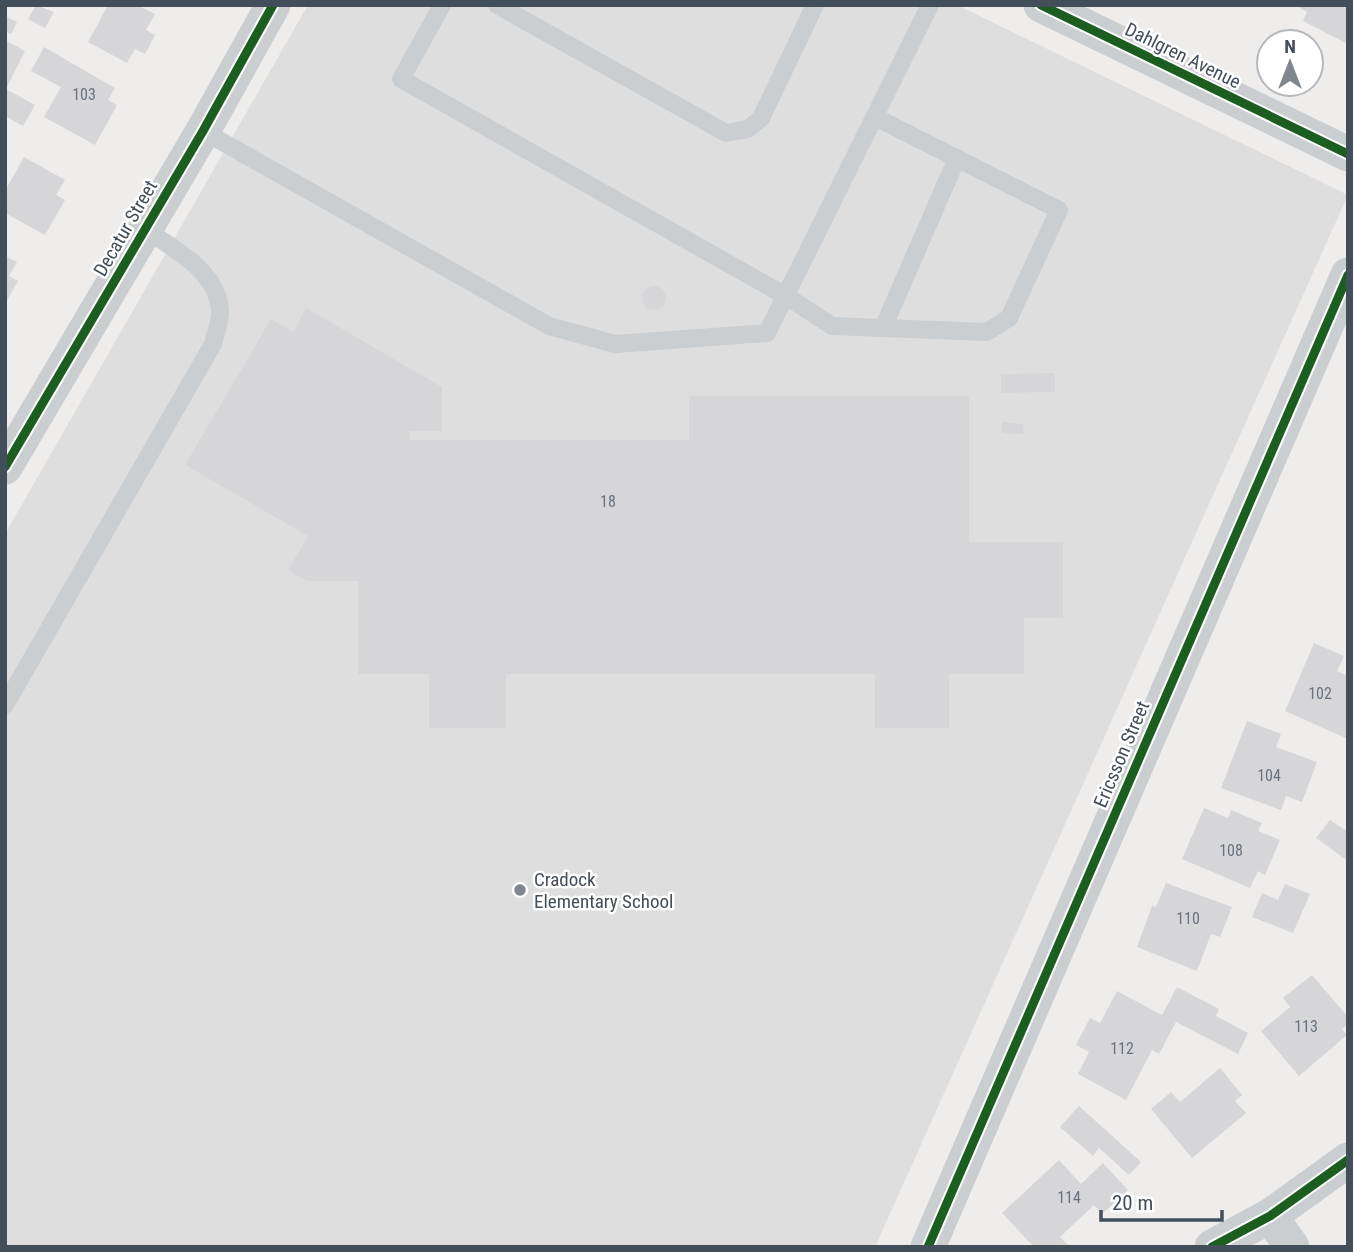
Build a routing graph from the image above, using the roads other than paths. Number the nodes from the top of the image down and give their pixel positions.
1 (273, 5) edge
2 (442, 5) edge
3 (497, 5) edge
4 (815, 5) edge
5 (930, 5) edge
6 (1041, 5) edge
7 (875, 117) junction
8 (203, 131) junction
9 (1348, 154) edge
10 (957, 158) junction
11 (145, 229) junction
12 (1348, 275) edge
13 (786, 296) junction
14 (883, 328) junction
15 (5, 467) edge
16 (5, 705) edge
17 (1348, 1160) edge
18 (1270, 1216) junction
19 (928, 1247) edge
20 (1212, 1247) edge
21 (1292, 1247) edge

1 - 8 street, Decatur Street
2 - 13 lane
3 - 4 lane
5 - 7 lane
6 - 9 street, Dahlgren Avenue
7 - 10 lane
7 - 13 lane
8 - 11 street, Decatur Street
8 - 13 lane
10 - 14 lane
10 - 14 lane
11 - 15 street, Decatur Street
11 - 16 lane
12 - 19 street, Ericsson Street
13 - 14 lane
17 - 18 street
18 - 20 street
18 - 21 street

